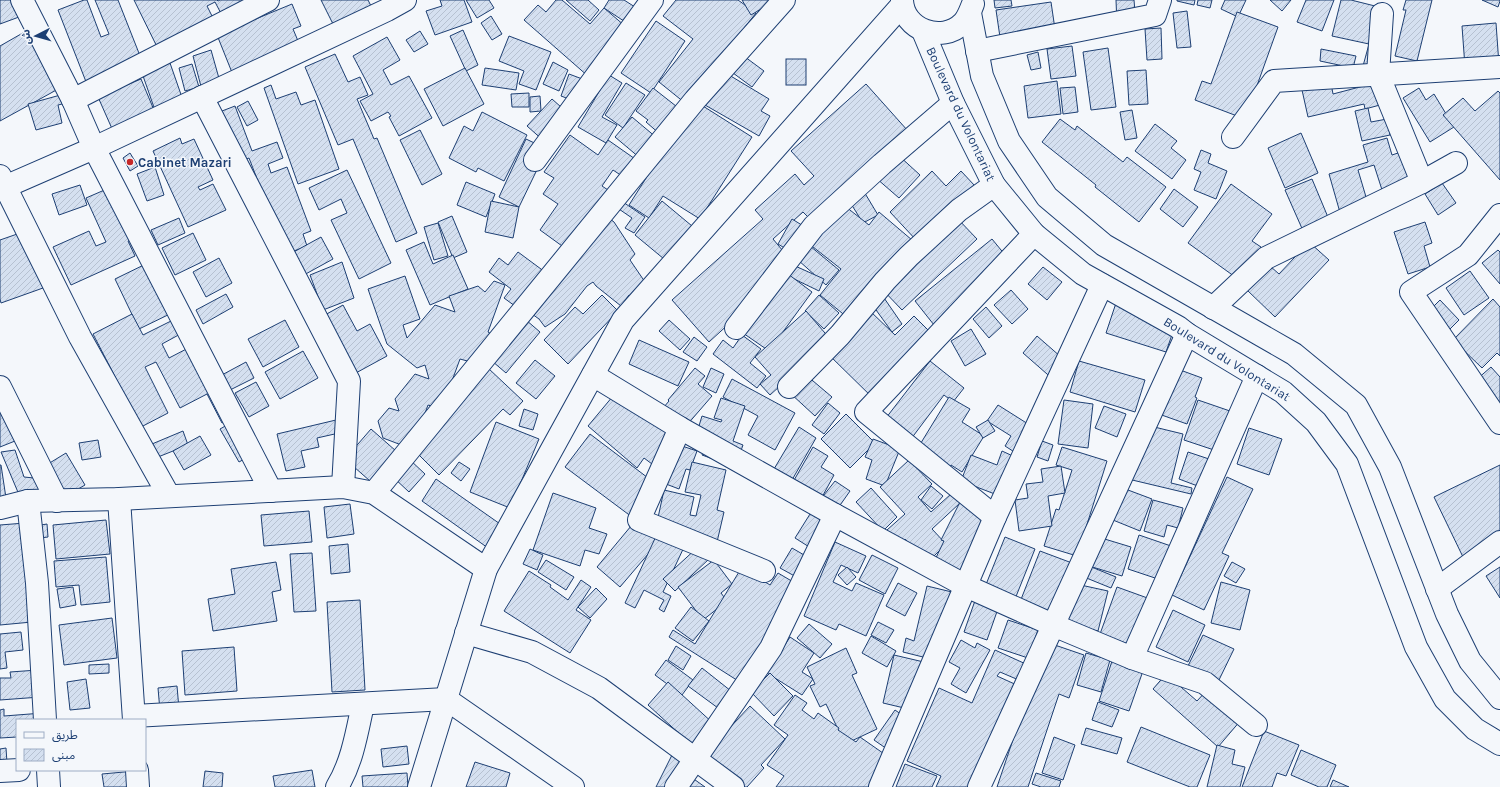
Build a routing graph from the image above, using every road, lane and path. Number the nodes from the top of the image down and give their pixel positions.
1 (268, 0) edge
2 (405, 0) edge
3 (652, 0) edge
4 (784, 0) edge
5 (1160, 0) edge
6 (28, 2) edge
7 (902, 3) edge
8 (971, 7) edge
9 (1382, 14) dead end
10 (923, 31) junction
11 (977, 51) junction
12 (1500, 67) edge
13 (1378, 74) junction
14 (202, 97) junction
15 (73, 100) junction
16 (953, 103) junction
17 (1233, 137) dead end
18 (94, 148) junction
19 (535, 160) dead end
20 (1456, 163) dead end
21 (1422, 182) junction
22 (2, 184) edge
23 (994, 185) junction
24 (1500, 215) edge
25 (1034, 234) junction
26 (1102, 285) junction
27 (1213, 308) junction
28 (736, 328) dead end
29 (1186, 334) junction
30 (593, 375) junction
31 (1257, 376) junction
32 (0, 387) edge
33 (789, 387) dead end
34 (1500, 423) edge
35 (680, 428) junction
36 (343, 487) junction
37 (271, 491) junction
38 (374, 493) junction
39 (169, 496) junction
40 (119, 499) junction
41 (57, 500) junction
42 (28, 501) junction
43 (0, 508) edge
44 (835, 515) junction
45 (995, 517) junction
46 (1500, 542) edge
47 (486, 569) junction
48 (764, 571) dead end
49 (966, 586) junction
50 (1437, 589) junction
51 (1053, 625) junction
52 (466, 633) junction
53 (1132, 658) junction
54 (1500, 698) edge
55 (446, 699) junction
56 (363, 704) junction
57 (134, 718) edge
58 (45, 719) edge
59 (1256, 725) dead end
60 (1500, 744) edge
61 (695, 759) junction
62 (16, 770) edge
63 (0, 771) edge
64 (48, 771) edge
65 (137, 771) edge
66 (49, 787) edge
67 (138, 787) edge
68 (337, 787) edge
69 (419, 787) edge
70 (573, 787) edge
71 (676, 787) edge
72 (733, 787) edge
73 (880, 787) edge
74 (979, 787) edge

1 - 15 street
2 - 14 street
3 - 19 street
4 - 38 street
5 - 11 street
6 - 15 street
7 - 10 street
7 - 30 street
8 - 10 street
8 - 11 street
9 - 13 street
10 - 16 street, Boulevard du Volontariat
11 - 27 street
12 - 13 street
13 - 17 street
13 - 21 street
14 - 18 street
14 - 36 street
15 - 18 street
16 - 23 street, Boulevard du Volontariat
16 - 28 street
18 - 22 street
18 - 37 street
20 - 21 street
21 - 27 street
22 - 39 street
23 - 25 street, Boulevard du Volontariat
23 - 33 street
24 - 34 street
25 - 26 street, Boulevard du Volontariat
25 - 45 street
26 - 29 street, Boulevard du Volontariat
26 - 45 street
27 - 50 street
29 - 31 street, Boulevard du Volontariat
29 - 51 street
30 - 35 street
30 - 47 street
31 - 53 street
31 - 60 street, Boulevard du Volontariat
32 - 41 street
35 - 44 street
35 - 48 street
36 - 37 street
36 - 38 street
37 - 39 street
38 - 47 street
39 - 40 street
40 - 41 street
40 - 57 street
41 - 42 street
42 - 43 street
42 - 58 street
44 - 49 street
44 - 61 street
45 - 49 street
46 - 50 street
47 - 52 street
49 - 51 street
49 - 73 street
50 - 54 street
51 - 53 street
51 - 74 street
52 - 55 street
52 - 61 street
53 - 59 street
55 - 56 street
55 - 69 street
55 - 70 street
56 - 57 street
56 - 68 street
61 - 71 street
61 - 72 street
62 - 63 street
64 - 66 street
65 - 67 street

